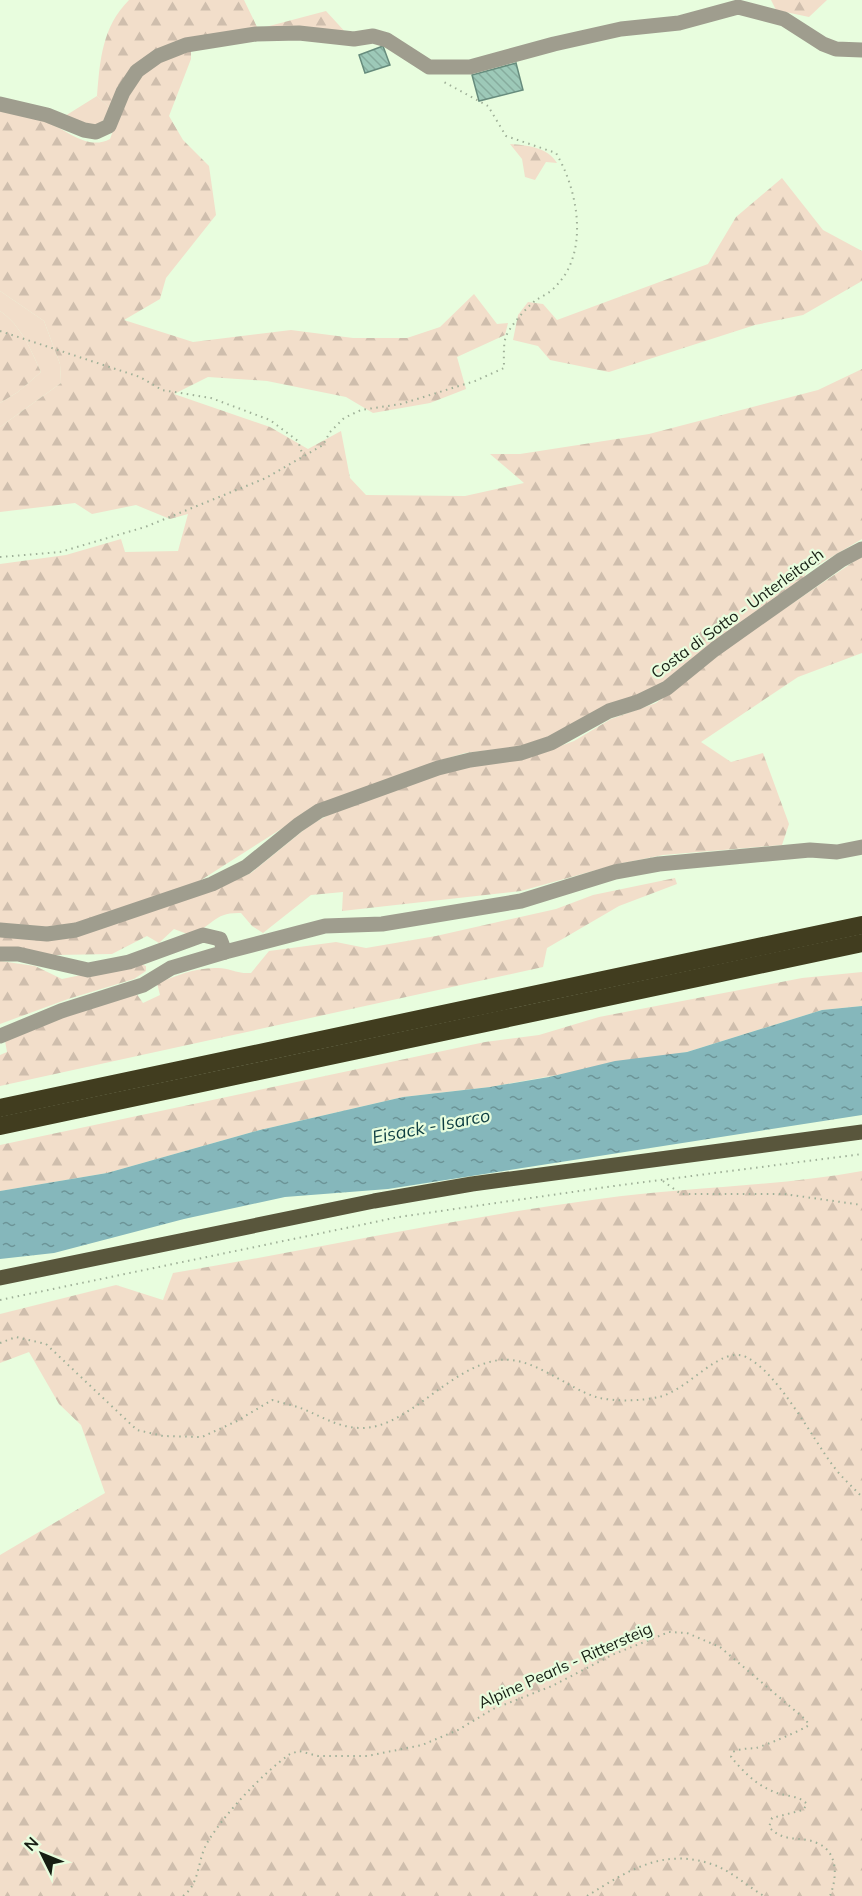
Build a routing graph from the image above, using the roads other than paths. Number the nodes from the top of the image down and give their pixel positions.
1 (862, 50) edge
2 (0, 104) edge
3 (862, 549) edge
4 (862, 847) edge
5 (862, 925) edge
6 (0, 930) edge
7 (862, 943) edge
8 (225, 952) junction
9 (0, 954) edge
10 (0, 1036) edge
11 (0, 1108) edge
12 (0, 1126) edge
13 (862, 1132) edge
14 (0, 1278) edge

1 - 2 street
3 - 6 street, Costa di Sotto - Unterleitach
4 - 8 street
5 - 11 highway
7 - 12 highway
8 - 9 street
8 - 10 street
13 - 14 main road

